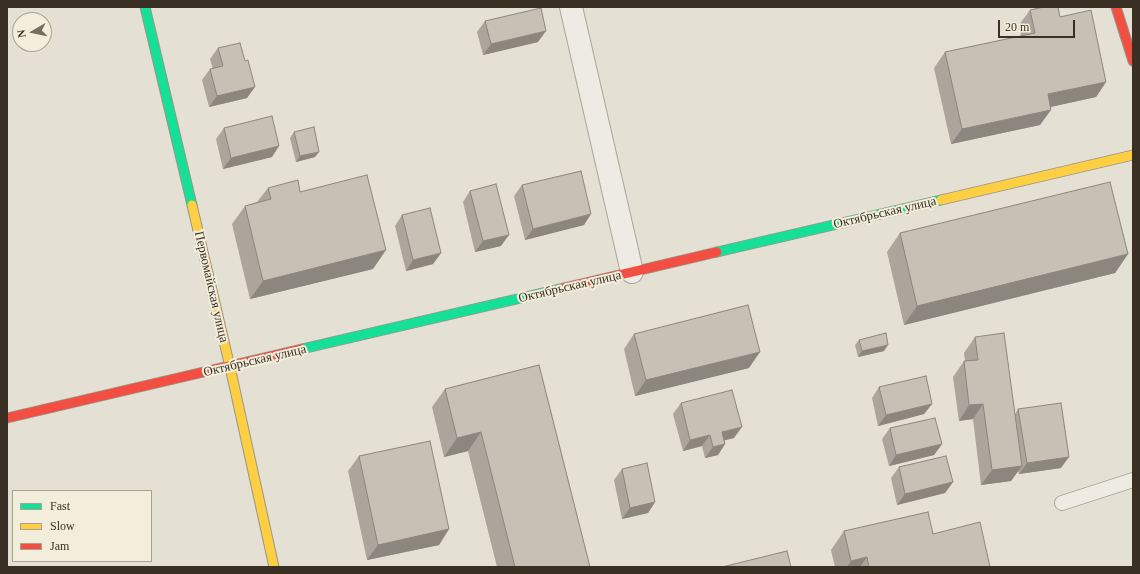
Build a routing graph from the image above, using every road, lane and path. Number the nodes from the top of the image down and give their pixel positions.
1 (145, 7) edge
2 (571, 7) edge
3 (1116, 7) edge
4 (1133, 61) edge
5 (1133, 155) edge
6 (632, 272) junction
7 (230, 366) junction
8 (7, 418) edge
9 (1133, 480) edge
10 (1062, 504) dead end
11 (274, 567) edge

1 - 7 street, Первомайская улица
2 - 6 street
3 - 4 street
5 - 6 street, Октябрьская улица
6 - 7 street, Октябрьская улица
7 - 8 street, Октябрьская улица
7 - 11 street, Первомайская улица
9 - 10 lane

